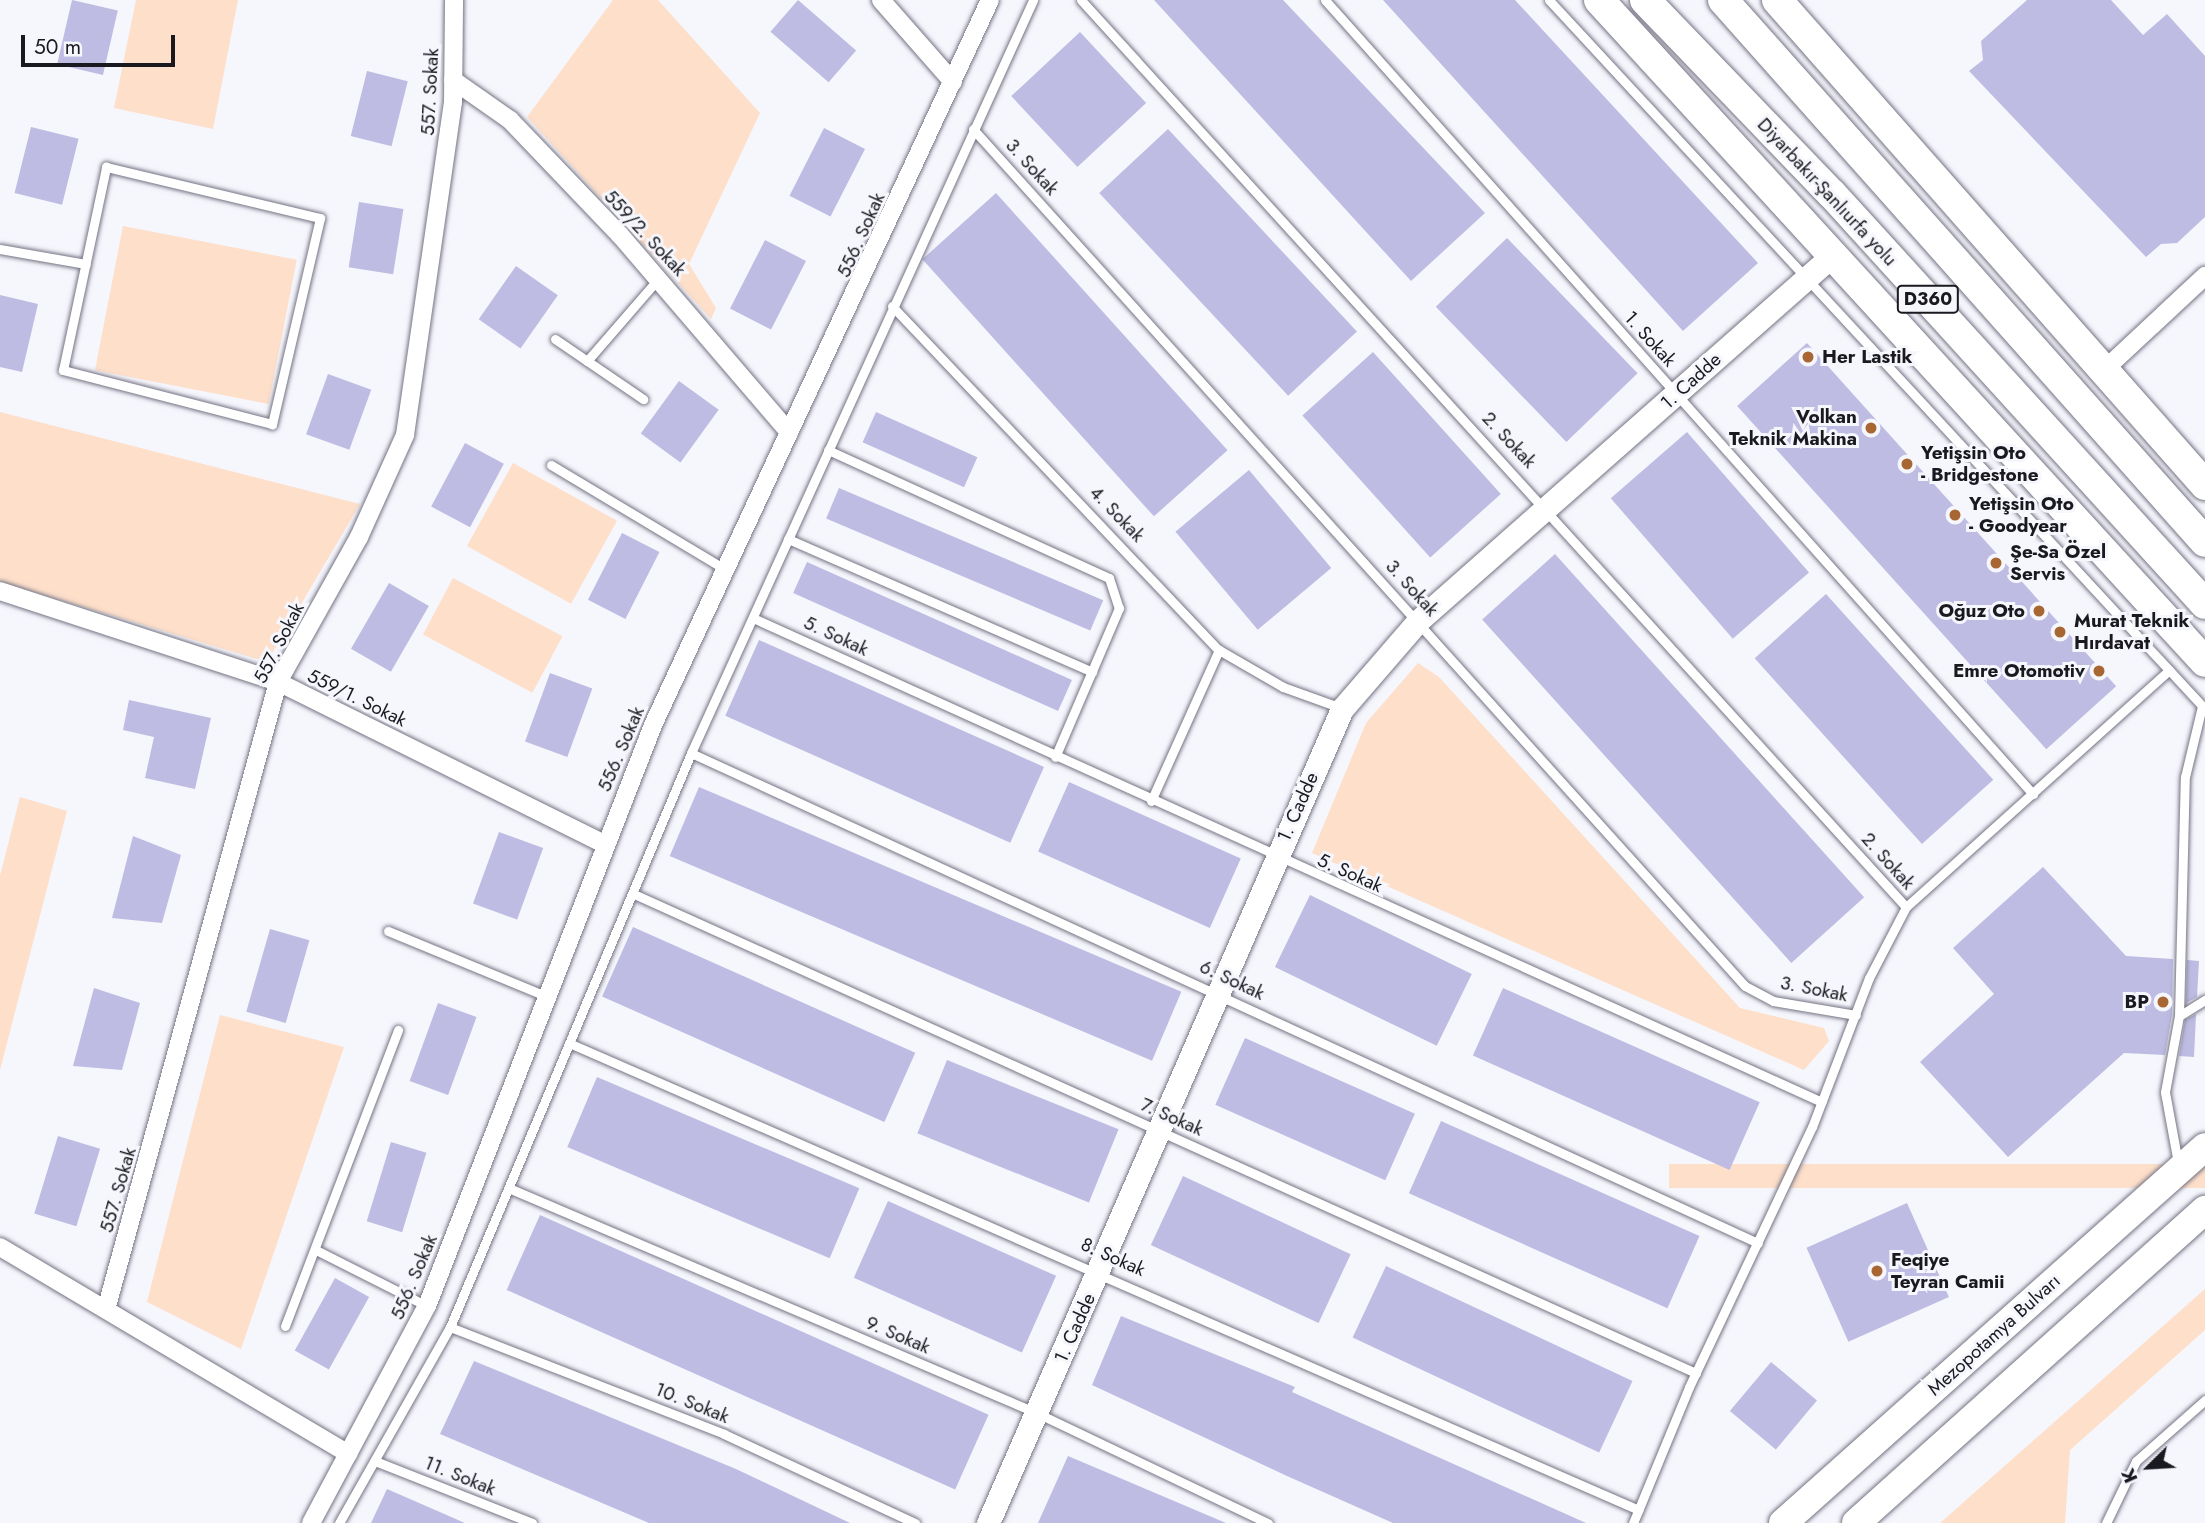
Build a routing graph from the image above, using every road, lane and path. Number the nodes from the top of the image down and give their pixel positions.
1 (454, 0) edge
2 (881, 0) edge
3 (990, 0) edge
4 (1033, 0) edge
5 (1081, 0) edge
6 (1325, 0) edge
7 (1549, 0) edge
8 (1599, 0) edge
9 (1645, 0) edge
10 (1723, 0) edge
11 (1762, 0) edge
12 (1777, 0) edge
13 (453, 80) junction
14 (953, 82) junction
15 (973, 129) junction
16 (1911, 214) junction
17 (0, 249) edge
18 (1835, 253) junction
19 (86, 264) junction
20 (2205, 276) edge
21 (659, 278) junction
22 (1804, 280) junction
23 (892, 306) junction
24 (555, 339) dead end
25 (587, 361) junction
26 (2102, 372) junction
27 (1676, 394) junction
28 (643, 398) dead end
29 (789, 432) junction
30 (828, 450) junction
31 (551, 465) dead end
32 (2205, 485) edge
33 (1549, 510) junction
34 (788, 539) junction
35 (2205, 542) edge
36 (725, 569) junction
37 (0, 591) edge
38 (2205, 604) edge
39 (753, 618) junction
40 (1418, 621) junction
41 (1219, 650) junction
42 (2205, 662) edge
43 (2169, 670) junction
44 (1093, 673) junction
45 (278, 682) junction
46 (2204, 707) edge
47 (1342, 709) junction
48 (691, 753) junction
49 (1055, 757) junction
50 (2034, 794) junction
51 (1151, 801) junction
52 (604, 844) junction
53 (1275, 859) junction
54 (634, 894) junction
55 (1906, 907) junction
56 (388, 931) dead end
57 (1219, 993) junction
58 (546, 996) junction
59 (2205, 1000) edge
60 (1856, 1015) junction
61 (2179, 1016) junction
62 (398, 1030) dead end
63 (569, 1043) junction
64 (1822, 1102) junction
65 (1159, 1131) junction
66 (2205, 1147) edge
67 (2179, 1171) junction
68 (511, 1189) junction
69 (2205, 1210) edge
70 (1758, 1243) junction
71 (0, 1247) edge
72 (318, 1251) junction
73 (1100, 1270) junction
74 (107, 1306) junction
75 (427, 1306) junction
76 (285, 1326) dead end
77 (450, 1326) junction
78 (1696, 1373) junction
79 (2205, 1400) edge
80 (1037, 1413) junction
81 (348, 1454) junction
82 (375, 1461) junction
83 (1639, 1510) junction
84 (1867, 1517) edge
85 (311, 1523) edge
86 (339, 1523) edge
87 (532, 1523) edge
88 (915, 1523) edge
89 (988, 1523) edge
90 (1268, 1523) edge
91 (1633, 1523) edge
92 (1783, 1523) edge
93 (2106, 1523) edge

1 - 13 street, 557. Sokak
2 - 14 street
3 - 14 street, 556. Sokak
4 - 15 lane
5 - 33 lane, 2. Sokak
6 - 27 lane, 1. Sokak
7 - 22 lane
8 - 18 highway
9 - 38 highway, Diyarbakır-Şanlıurfa yolu / D360
10 - 16 highway, D360
11 - 16 highway
12 - 26 highway
13 - 21 street, 559/2. Sokak
13 - 45 street, 557. Sokak
14 - 29 street, 556. Sokak
15 - 23 lane
15 - 40 lane, 3. Sokak
16 - 35 highway, D360
17 - 19 lane
18 - 22 street, 1. Cadde
18 - 42 highway
19 - 19 lane
20 - 26 street
21 - 25 lane
21 - 29 street, 559/2. Sokak
22 - 27 street, 1. Cadde
22 - 43 lane
23 - 30 lane
23 - 41 lane, 4. Sokak
24 - 25 lane
25 - 28 lane
26 - 32 highway
27 - 33 street, 1. Cadde
27 - 50 lane, 1. Sokak
29 - 36 street, 556. Sokak
30 - 34 lane
30 - 44 lane
31 - 36 lane
33 - 40 street, 1. Cadde
33 - 55 lane, 2. Sokak
34 - 39 lane
34 - 44 lane
36 - 52 street, 556. Sokak
37 - 45 street, 559/1. Sokak
39 - 48 lane
39 - 49 lane, 5. Sokak
40 - 47 street, 1. Cadde
40 - 60 lane, 3. Sokak
41 - 47 lane, 4. Sokak
41 - 51 lane
43 - 46 lane
43 - 50 lane
44 - 49 lane
45 - 52 street, 559/1. Sokak
45 - 74 street, 557. Sokak
46 - 61 lane
47 - 53 street, 1. Cadde
48 - 54 lane
48 - 57 lane, 6. Sokak
49 - 51 lane, 5. Sokak
50 - 55 lane
51 - 53 lane, 5. Sokak
52 - 58 street, 556. Sokak
53 - 57 street, 1. Cadde
53 - 64 lane, 5. Sokak
54 - 63 lane
54 - 65 lane, 7. Sokak
55 - 60 lane
56 - 58 lane
57 - 65 street, 1. Cadde
57 - 70 lane, 6. Sokak
58 - 75 street, 556. Sokak
59 - 61 lane
60 - 64 lane
61 - 67 lane
62 - 72 lane
63 - 68 lane
63 - 73 lane, 8. Sokak
64 - 70 lane
65 - 73 street, 1. Cadde
65 - 78 lane, 7. Sokak
66 - 67 main road, Mezopotamya Bulvarı
67 - 92 main road, Mezopotamya Bulvarı
68 - 77 lane
68 - 80 lane, 9. Sokak
69 - 84 main road
70 - 78 lane
71 - 74 street
72 - 75 lane
72 - 76 lane
73 - 80 street, 1. Cadde
73 - 83 lane, 8. Sokak
74 - 81 street
75 - 81 street, 556. Sokak
77 - 82 lane
77 - 88 lane, 10. Sokak
78 - 83 lane
79 - 93 lane
80 - 89 street, 1. Cadde
80 - 90 lane, 9. Sokak
81 - 85 street, 556. Sokak
82 - 86 lane
82 - 87 lane, 11. Sokak
83 - 91 lane

